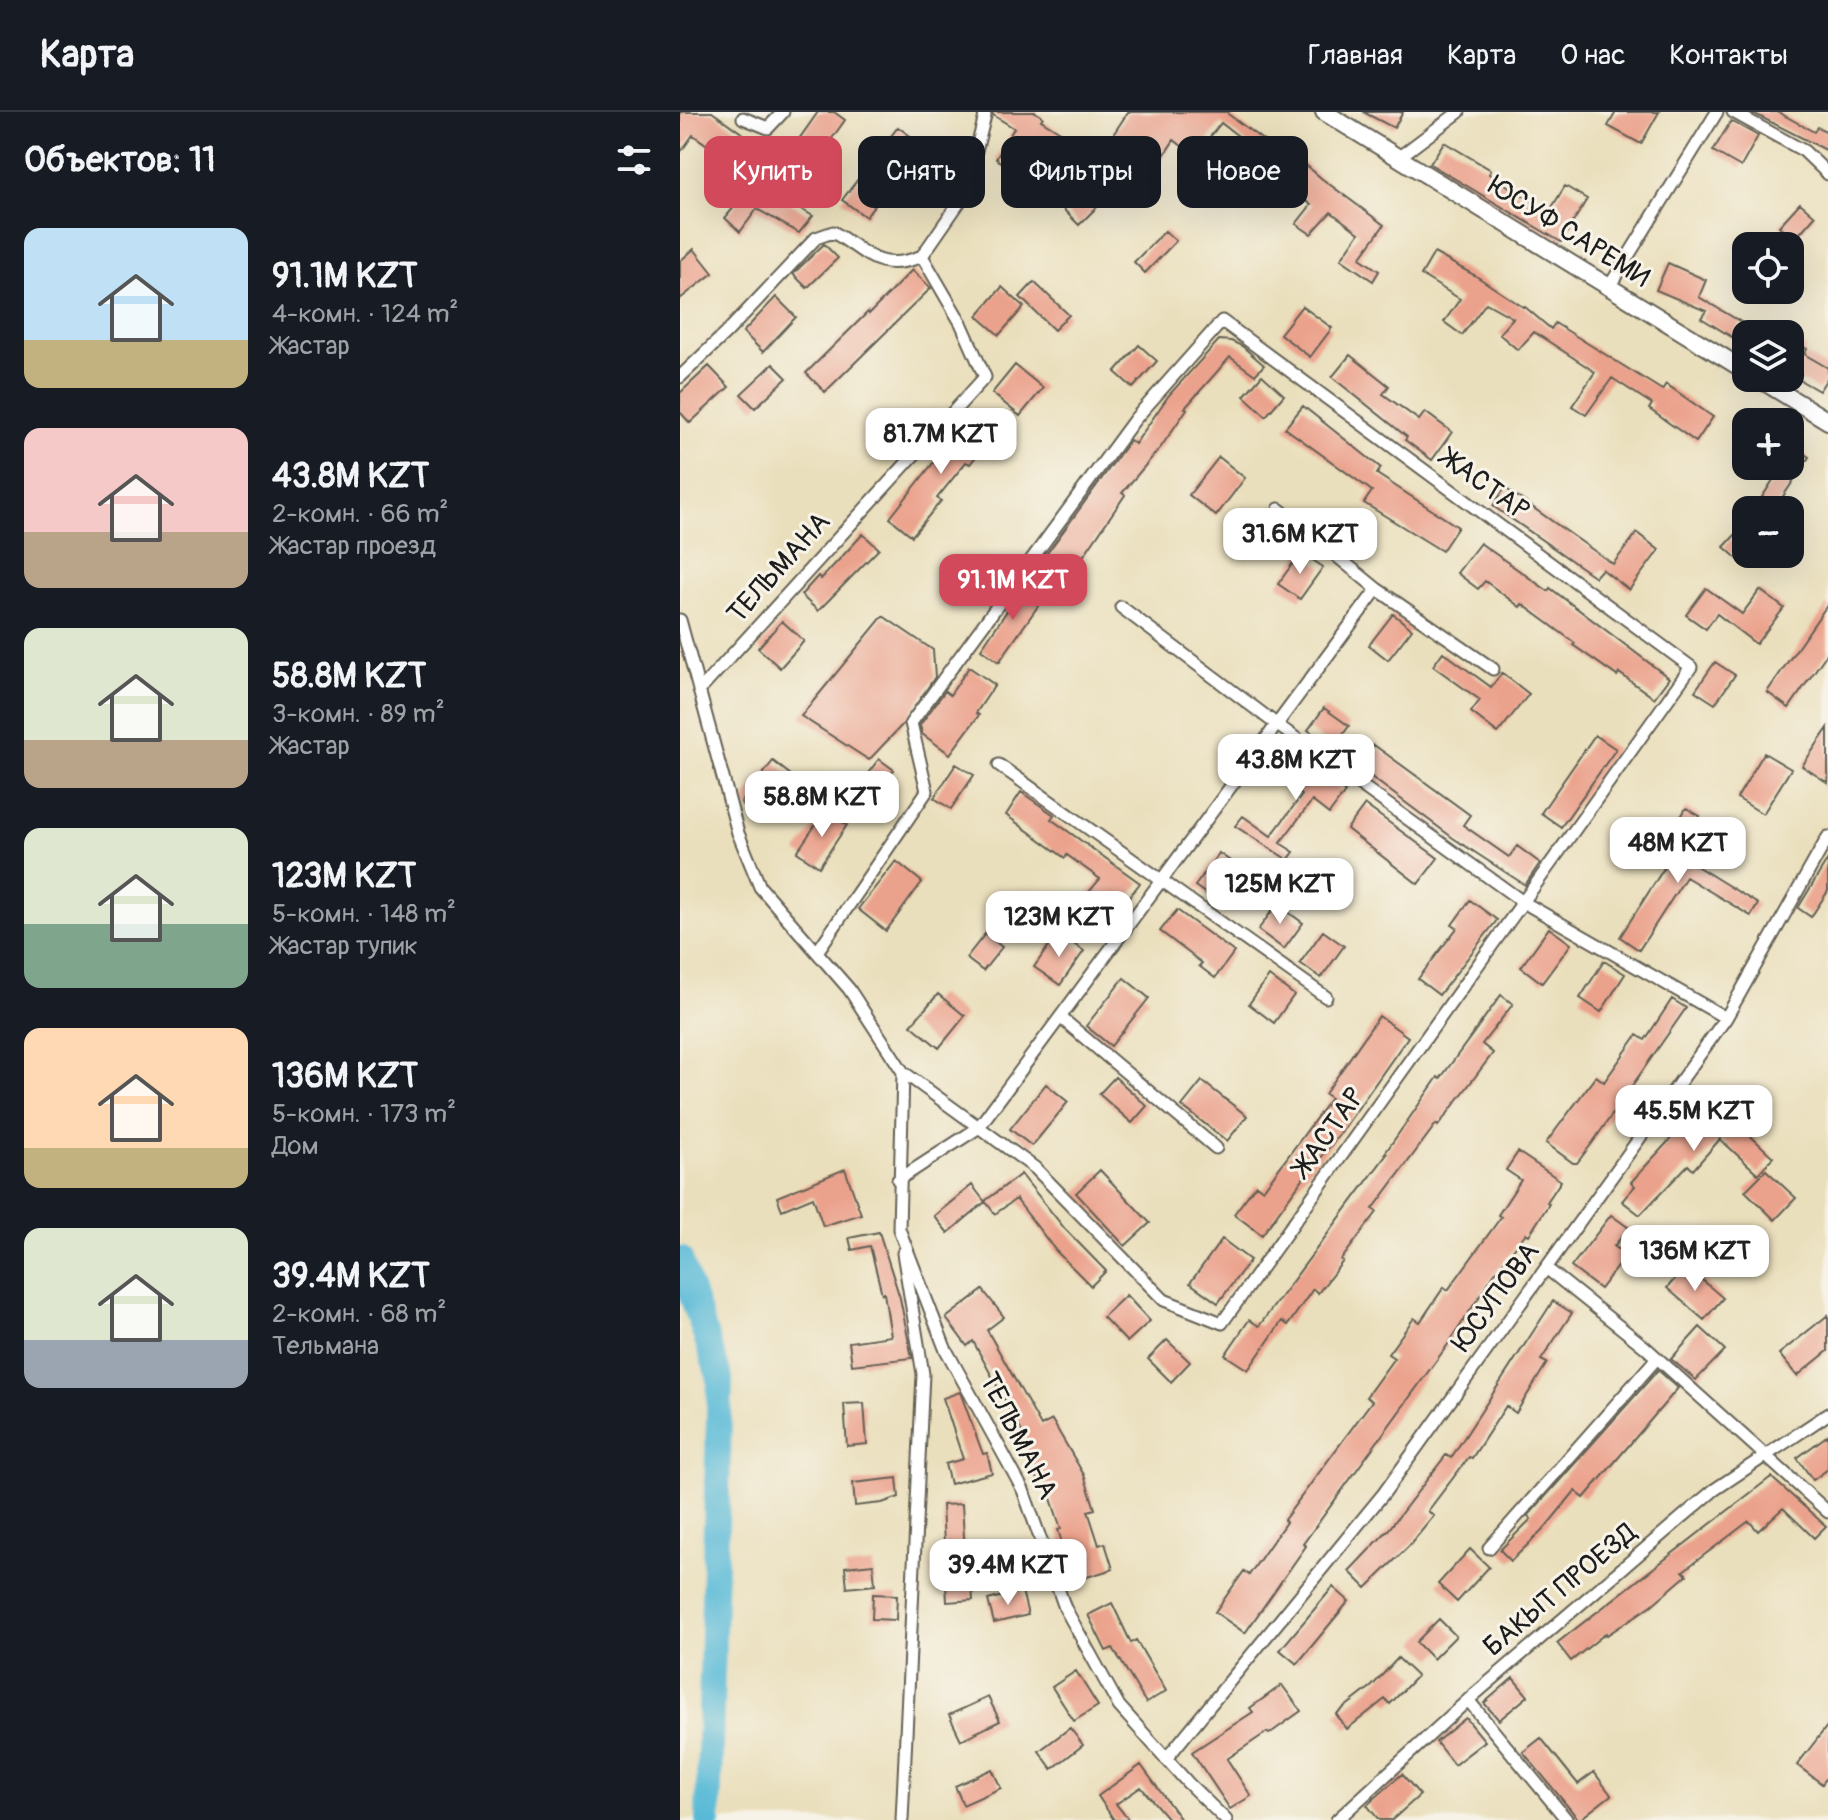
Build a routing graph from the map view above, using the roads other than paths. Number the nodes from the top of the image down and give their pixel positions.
1 (783, 112) edge
2 (983, 112) edge
3 (1324, 112) edge
4 (1459, 112) edge
5 (1717, 112) edge
6 (1733, 112) edge
7 (743, 118) dead end
8 (1398, 158) junction
9 (1828, 174) edge
10 (922, 256) junction
11 (1609, 287) junction
12 (1732, 362) edge
13 (680, 377) edge
14 (1781, 392) edge
15 (1828, 421) edge
16 (1279, 509) dead end
17 (1377, 589) junction
18 (1121, 607) dead end
19 (680, 620) edge
20 (1493, 669) dead end
21 (699, 691) junction
22 (1276, 724) junction
23 (999, 765) dead end
24 (1828, 837) edge
25 (1162, 879) junction
26 (1523, 902) junction
27 (817, 952) junction
28 (1326, 997) dead end
29 (1060, 1017) junction
30 (1726, 1018) junction
31 (903, 1072) junction
32 (978, 1128) junction
33 (1216, 1148) dead end
34 (898, 1180) junction
35 (899, 1229) junction
36 (1546, 1268) junction
37 (1657, 1358) junction
38 (1828, 1414) edge
39 (1765, 1456) junction
40 (1828, 1512) edge
41 (1489, 1548) dead end
42 (1468, 1700) junction
43 (1166, 1759) junction
44 (902, 1820) edge
45 (1226, 1820) edge
46 (1337, 1820) edge
47 (1567, 1820) edge

1 - 7 street
2 - 10 street
3 - 8 main road, ЮСУФ САРЕМИ
4 - 8 street
5 - 11 street
6 - 9 street
8 - 11 main road, ЮСУФ САРЕМИ
10 - 13 street
10 - 21 street, ТЕЛЬМАНА
11 - 12 main road, ЮСУФ САРЕМИ
14 - 15 main road
16 - 17 street
17 - 20 street
17 - 22 street
18 - 22 street
19 - 21 street
21 - 27 street
22 - 25 street
22 - 26 street
23 - 25 street
24 - 30 street, ЮСУПОВА
25 - 28 street
25 - 29 street
26 - 27 street, ЖАСТАР
26 - 30 street
26 - 32 street, ЖАСТАР
27 - 31 street
29 - 32 street
29 - 33 street
30 - 36 street, ЮСУПОВА
31 - 32 street
31 - 34 street, ТЕЛЬМАНА
32 - 34 street
34 - 35 street, ТЕЛЬМАНА
35 - 43 street, ТЕЛЬМАНА
35 - 44 street
36 - 37 street
36 - 43 street, ЮСУПОВА
37 - 39 street
37 - 41 street
38 - 39 street, БАКЫТ ПРОЕЗД
39 - 40 street
39 - 42 street, БАКЫТ ПРОЕЗД
42 - 46 street, БАКЫТ ПРОЕЗД
42 - 47 street
43 - 45 street, ТЕЛЬМАНА

